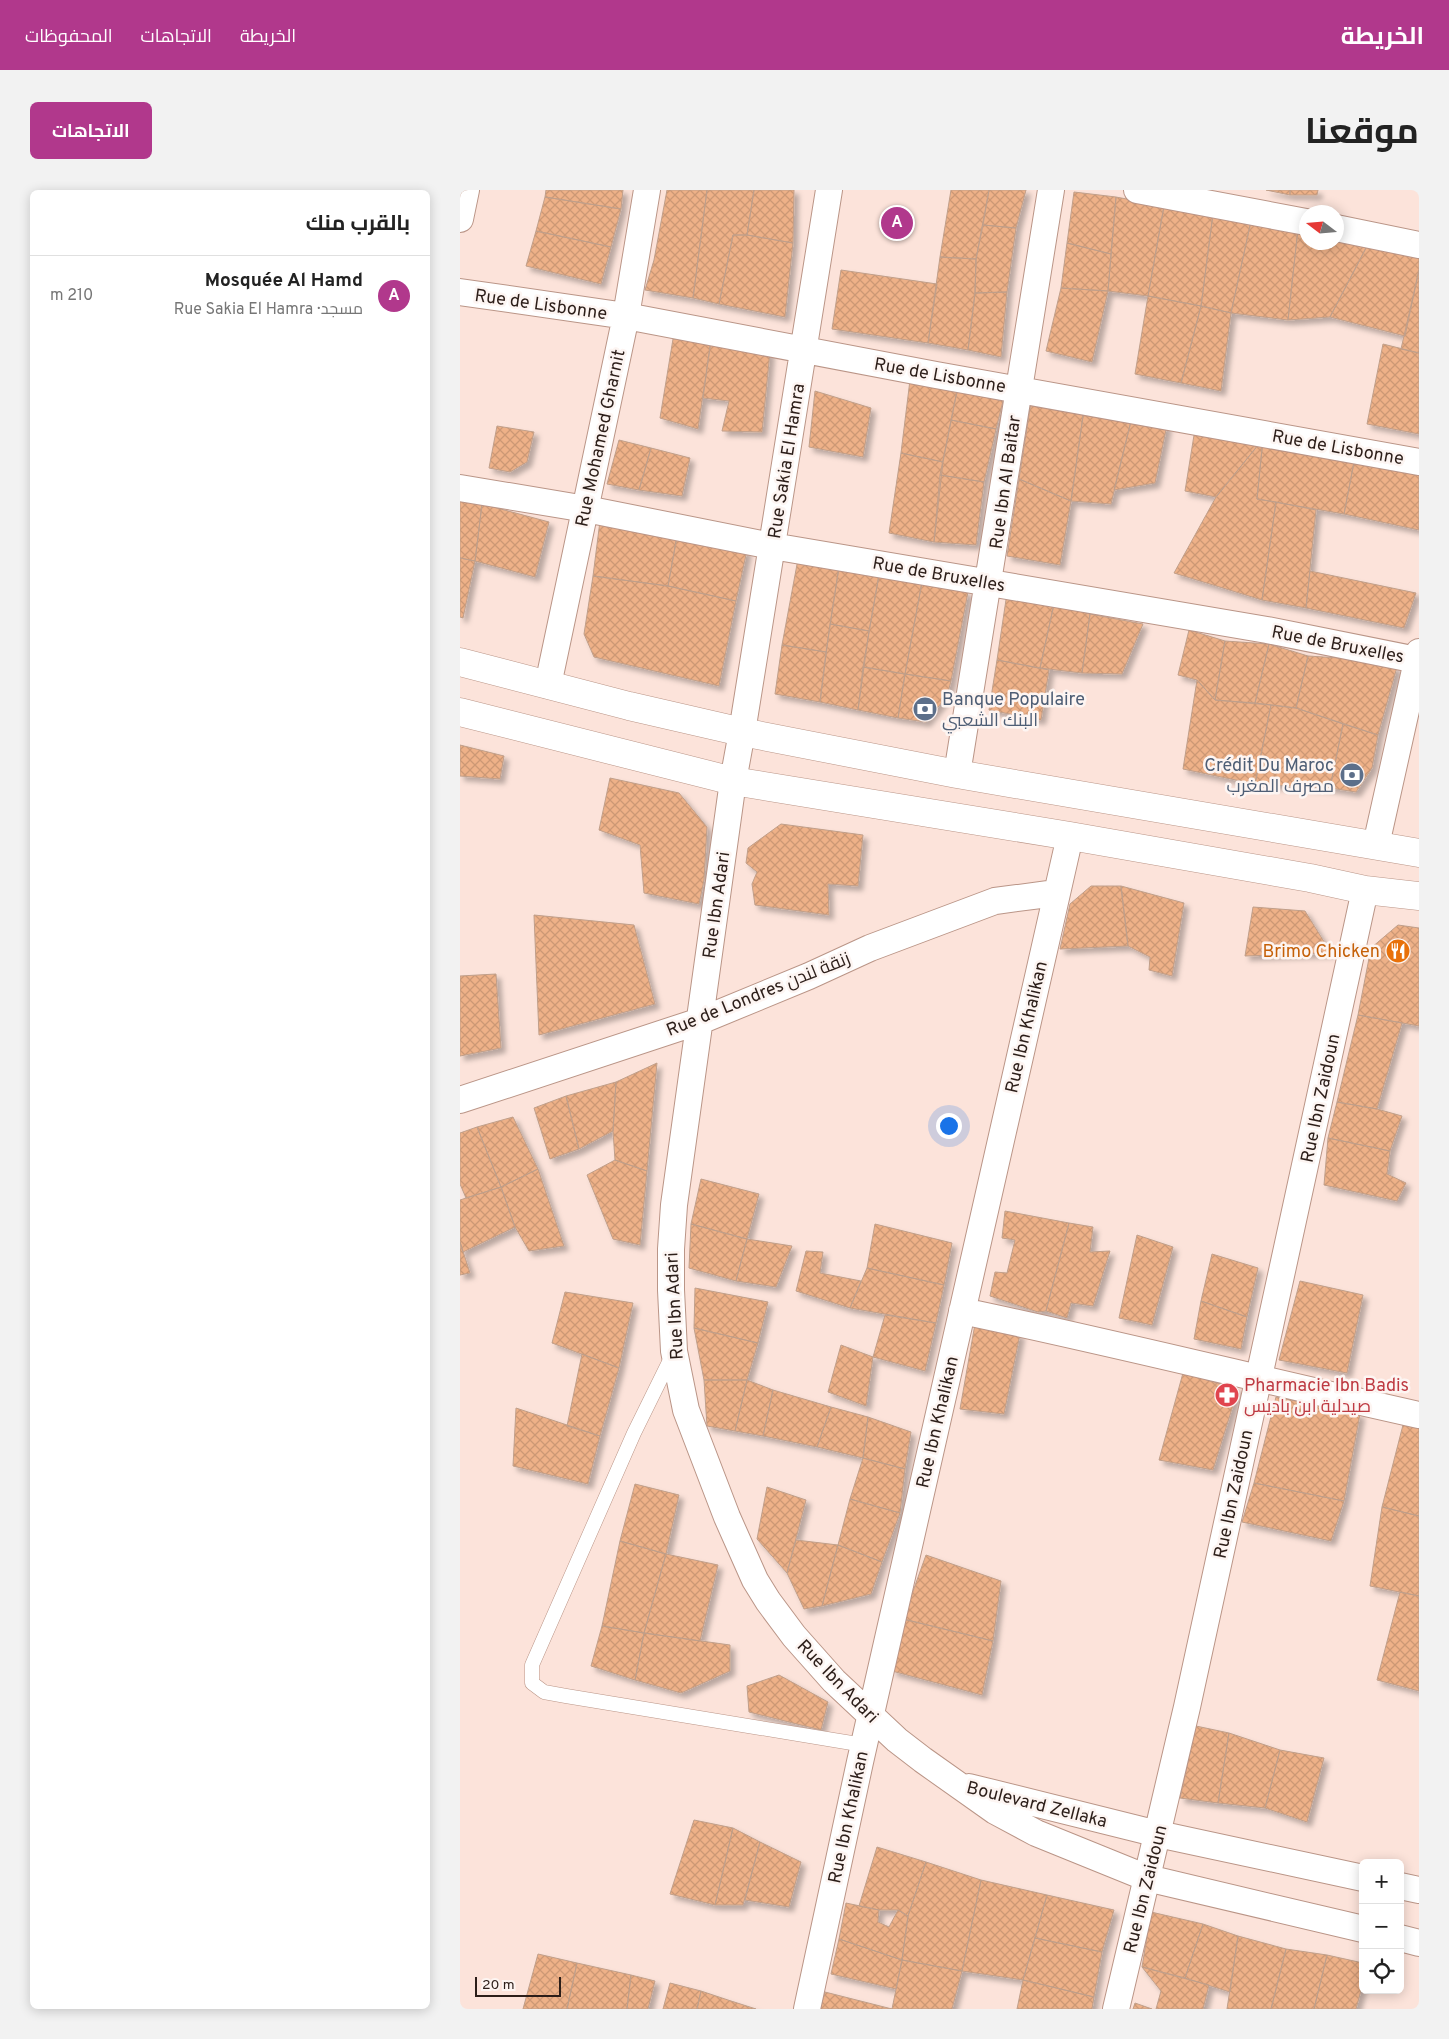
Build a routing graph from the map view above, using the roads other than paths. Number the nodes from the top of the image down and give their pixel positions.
1 (466, 190) edge
2 (647, 190) edge
3 (829, 190) edge
4 (1051, 190) edge
5 (1137, 190) edge
6 (460, 219) edge
7 (1299, 221) edge
8 (1344, 230) edge
9 (1419, 245) edge
10 (460, 292) edge
11 (626, 316) junction
12 (803, 351) junction
13 (1018, 388) junction
14 (1419, 462) edge
15 (460, 488) edge
16 (586, 509) junction
17 (772, 546) junction
18 (990, 583) junction
19 (1418, 656) edge
20 (460, 662) edge
21 (548, 685) junction
22 (460, 712) edge
23 (742, 732) junction
24 (957, 774) junction
25 (733, 781) junction
26 (1070, 836) junction
27 (1376, 845) junction
28 (1419, 853) edge
29 (1365, 890) junction
30 (1056, 893) junction
31 (1419, 896) edge
32 (700, 1021) junction
33 (460, 1100) edge
34 (962, 1311) junction
35 (674, 1351) junction
36 (1258, 1379) junction
37 (1419, 1415) edge
38 (871, 1716) junction
39 (864, 1744) junction
40 (958, 1785) junction
41 (1158, 1834) junction
42 (1359, 1877) edge
43 (1146, 1878) junction
44 (1404, 1887) edge
45 (1419, 1890) edge
46 (1359, 1928) edge
47 (1404, 1939) edge
48 (1419, 1943) edge
49 (807, 2009) edge
50 (1116, 2009) edge

1 - 6 street
2 - 11 street, Rue Mohamed Gharnit
3 - 12 street, Rue Sakia El Hamra
4 - 13 street, Rue Ibn Al Baitar
5 - 7 street
8 - 9 street
10 - 11 street, Rue de Lisbonne
11 - 12 street, Rue de Lisbonne
11 - 16 street, Rue Mohamed Gharnit
12 - 13 street, Rue de Lisbonne
12 - 17 street, Rue Sakia El Hamra
13 - 14 street, Rue de Lisbonne
13 - 18 street, Rue Ibn Al Baitar
15 - 16 street, Rue de Bruxelles
16 - 17 street, Rue de Bruxelles
16 - 21 street, Rue Mohamed Gharnit
17 - 18 street, Rue de Bruxelles
17 - 23 street, Rue Sakia El Hamra
18 - 19 street, Rue de Bruxelles
18 - 24 street, Rue Ibn Al Baitar
19 - 27 street
20 - 21 main road
21 - 23 main road
22 - 25 main road
23 - 24 main road
23 - 25 street, Rue Ibn Adari
24 - 27 main road
25 - 26 main road
25 - 32 street, Rue Ibn Adari
26 - 29 main road
26 - 30 street, Rue Ibn Khalikan
27 - 28 main road
29 - 31 main road
29 - 36 street, Rue Ibn Zaidoun
30 - 32 street, Rue de Londres زنقة لندن
30 - 34 street, Rue Ibn Khalikan
32 - 33 street, Rue de Londres زنقة لندن
32 - 35 street, Rue Ibn Adari
34 - 36 street
34 - 38 street, Rue Ibn Khalikan
35 - 38 street, Rue Ibn Adari
35 - 39 lane
36 - 37 street
36 - 41 street, Rue Ibn Zaidoun
38 - 39 street, Rue Ibn Khalikan
38 - 40 street, Rue Ibn Adari
39 - 49 street, Rue Ibn Khalikan
40 - 41 street, Boulevard Zellaka
40 - 43 street, Boulevard Zellaka
41 - 42 street, Boulevard Zellaka
41 - 43 street, Rue Ibn Zaidoun
43 - 46 street, Boulevard Zellaka
43 - 50 street, Rue Ibn Zaidoun
44 - 45 street
47 - 48 street

